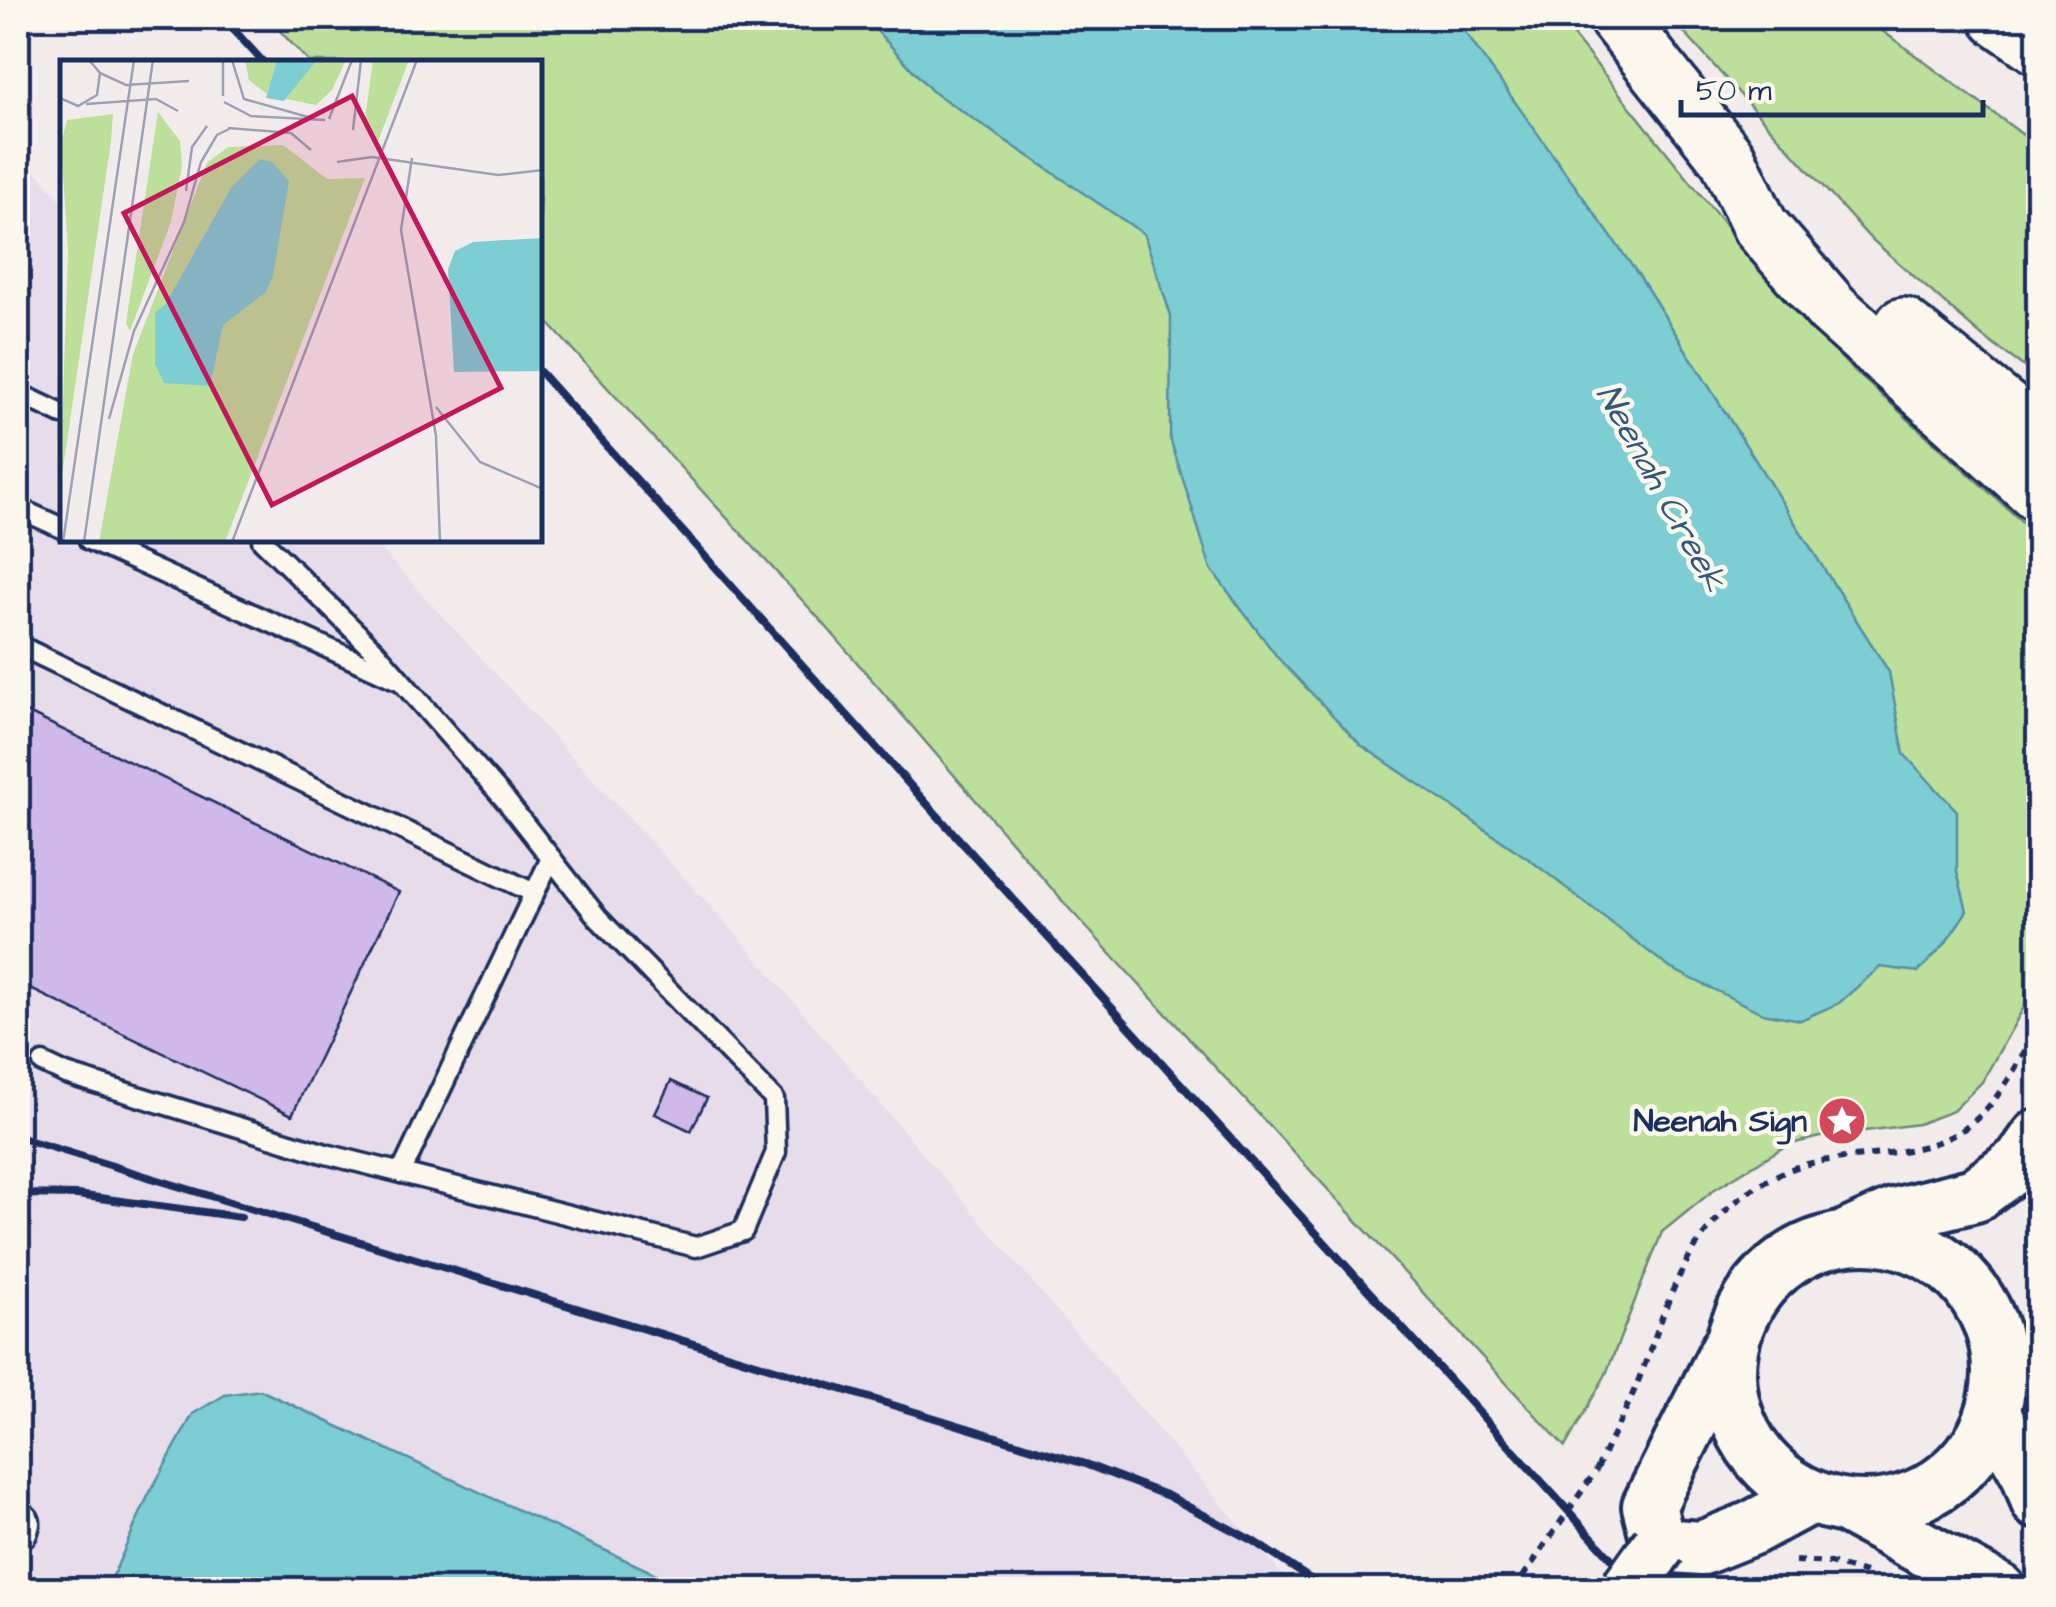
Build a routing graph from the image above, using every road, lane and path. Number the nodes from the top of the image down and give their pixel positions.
1 (1617, 18) edge
2 (1998, 18) edge
3 (2038, 46) edge
4 (1728, 159) junction
5 (18, 393) edge
6 (60, 413) edge
7 (2038, 435) edge
8 (2038, 494) edge
9 (18, 508) edge
10 (60, 527) edge
11 (92, 542) edge
12 (264, 542) edge
13 (18, 646) edge
14 (401, 682) junction
15 (551, 858) junction
16 (534, 893) junction
17 (2038, 1028) edge
18 (43, 1064) dead end
19 (2038, 1137) edge
20 (401, 1173) junction
21 (1847, 1237) junction
22 (1733, 1338) junction
23 (2038, 1342) edge
24 (1996, 1399) junction
25 (1612, 1436) junction
26 (1627, 1444) dead end
27 (1828, 1502) junction
28 (2038, 1502) edge
29 (1659, 1545) junction
30 (1787, 1562) dead end
31 (1880, 1579) dead end
32 (1514, 1590) edge
33 (1627, 1590) edge
34 (1999, 1590) edge

1 - 4 highway
2 - 3 highway
4 - 7 highway
4 - 8 highway
5 - 6 lane
9 - 10 lane
11 - 14 lane
12 - 14 lane
13 - 16 lane
14 - 15 lane
15 - 16 lane
15 - 20 lane
16 - 20 lane
17 - 25 path
18 - 20 lane
19 - 21 main road
21 - 22 main road
21 - 24 main road
22 - 27 main road
22 - 29 main road
23 - 24 main road
24 - 27 main road
24 - 28 main road
25 - 26 path
25 - 32 path, bridge
27 - 29 main road
27 - 34 main road
29 - 33 main road, bridge
30 - 31 path

